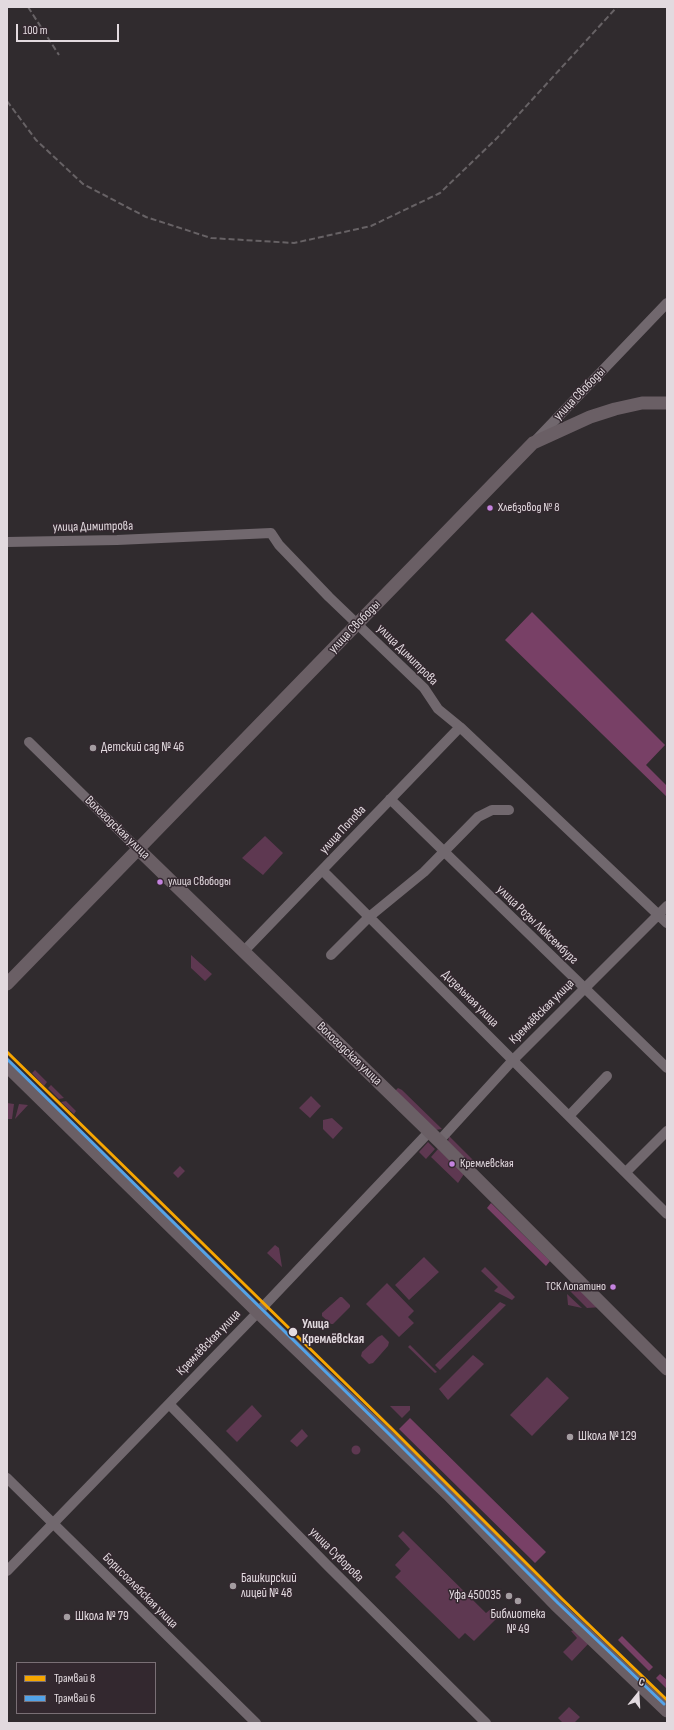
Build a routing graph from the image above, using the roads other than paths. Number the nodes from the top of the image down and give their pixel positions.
1 (667, 303) edge
2 (667, 402) edge
3 (533, 443) junction
4 (7, 542) edge
5 (358, 625) junction
6 (460, 727) junction
7 (29, 742) dead end
8 (390, 799) junction
9 (509, 810) dead end
10 (138, 848) junction
11 (443, 851) junction
12 (323, 871) junction
13 (667, 906) edge
14 (658, 915) junction
15 (369, 917) junction
16 (667, 923) edge
17 (244, 951) junction
18 (332, 955) dead end
19 (7, 984) edge
20 (584, 989) junction
21 (513, 1060) junction
22 (7, 1066) edge
23 (667, 1068) edge
24 (607, 1076) dead end
25 (569, 1116) junction
26 (667, 1131) edge
27 (429, 1132) junction
28 (439, 1141) junction
29 (626, 1172) junction
30 (667, 1212) edge
31 (258, 1312) junction
32 (667, 1369) edge
33 (169, 1404) junction
34 (7, 1478) edge
35 (54, 1524) junction
36 (7, 1571) edge
37 (667, 1711) edge
38 (256, 1723) edge
39 (486, 1723) edge

1 - 3 street, улица Свободы
2 - 3 main road
3 - 5 main road, улица Свободы
4 - 5 street, улица Димитрова
5 - 6 street, улица Димитрова
5 - 10 main road, улица Свободы
6 - 8 street, улица Попова
6 - 14 street, улица Димитрова
7 - 10 street, Вологодская улица
8 - 11 street, улица Розы Люксембург
8 - 12 street, улица Попова
9 - 11 street
10 - 17 main road, Вологодская улица
10 - 19 main road, улица Свободы
11 - 15 street
11 - 20 street, улица Розы Люксембург
12 - 15 street, Дизельная улица
12 - 17 street, улица Попова
13 - 14 street, Кремлёвская улица
14 - 16 street, улица Димитрова
14 - 20 street, Кремлёвская улица
15 - 18 street
15 - 21 street, Дизельная улица
17 - 27 main road, Вологодская улица
20 - 21 street, Кремлёвская улица
20 - 23 street, улица Розы Люксембург
21 - 25 street, Дизельная улица
21 - 28 street, Кремлёвская улица
22 - 31 main road
24 - 25 street
25 - 29 street, Дизельная улица
26 - 29 street
27 - 28 main road, Вологодская улица
27 - 31 street, Кремлёвская улица
28 - 32 main road, Вологодская улица
29 - 30 street, Дизельная улица
31 - 33 street, Кремлёвская улица
31 - 37 main road
33 - 35 street, Кремлёвская улица
33 - 39 street, улица Суворова
34 - 35 street, Борисоглебская улица
35 - 36 street, Кремлёвская улица
35 - 38 street, Борисоглебская улица

